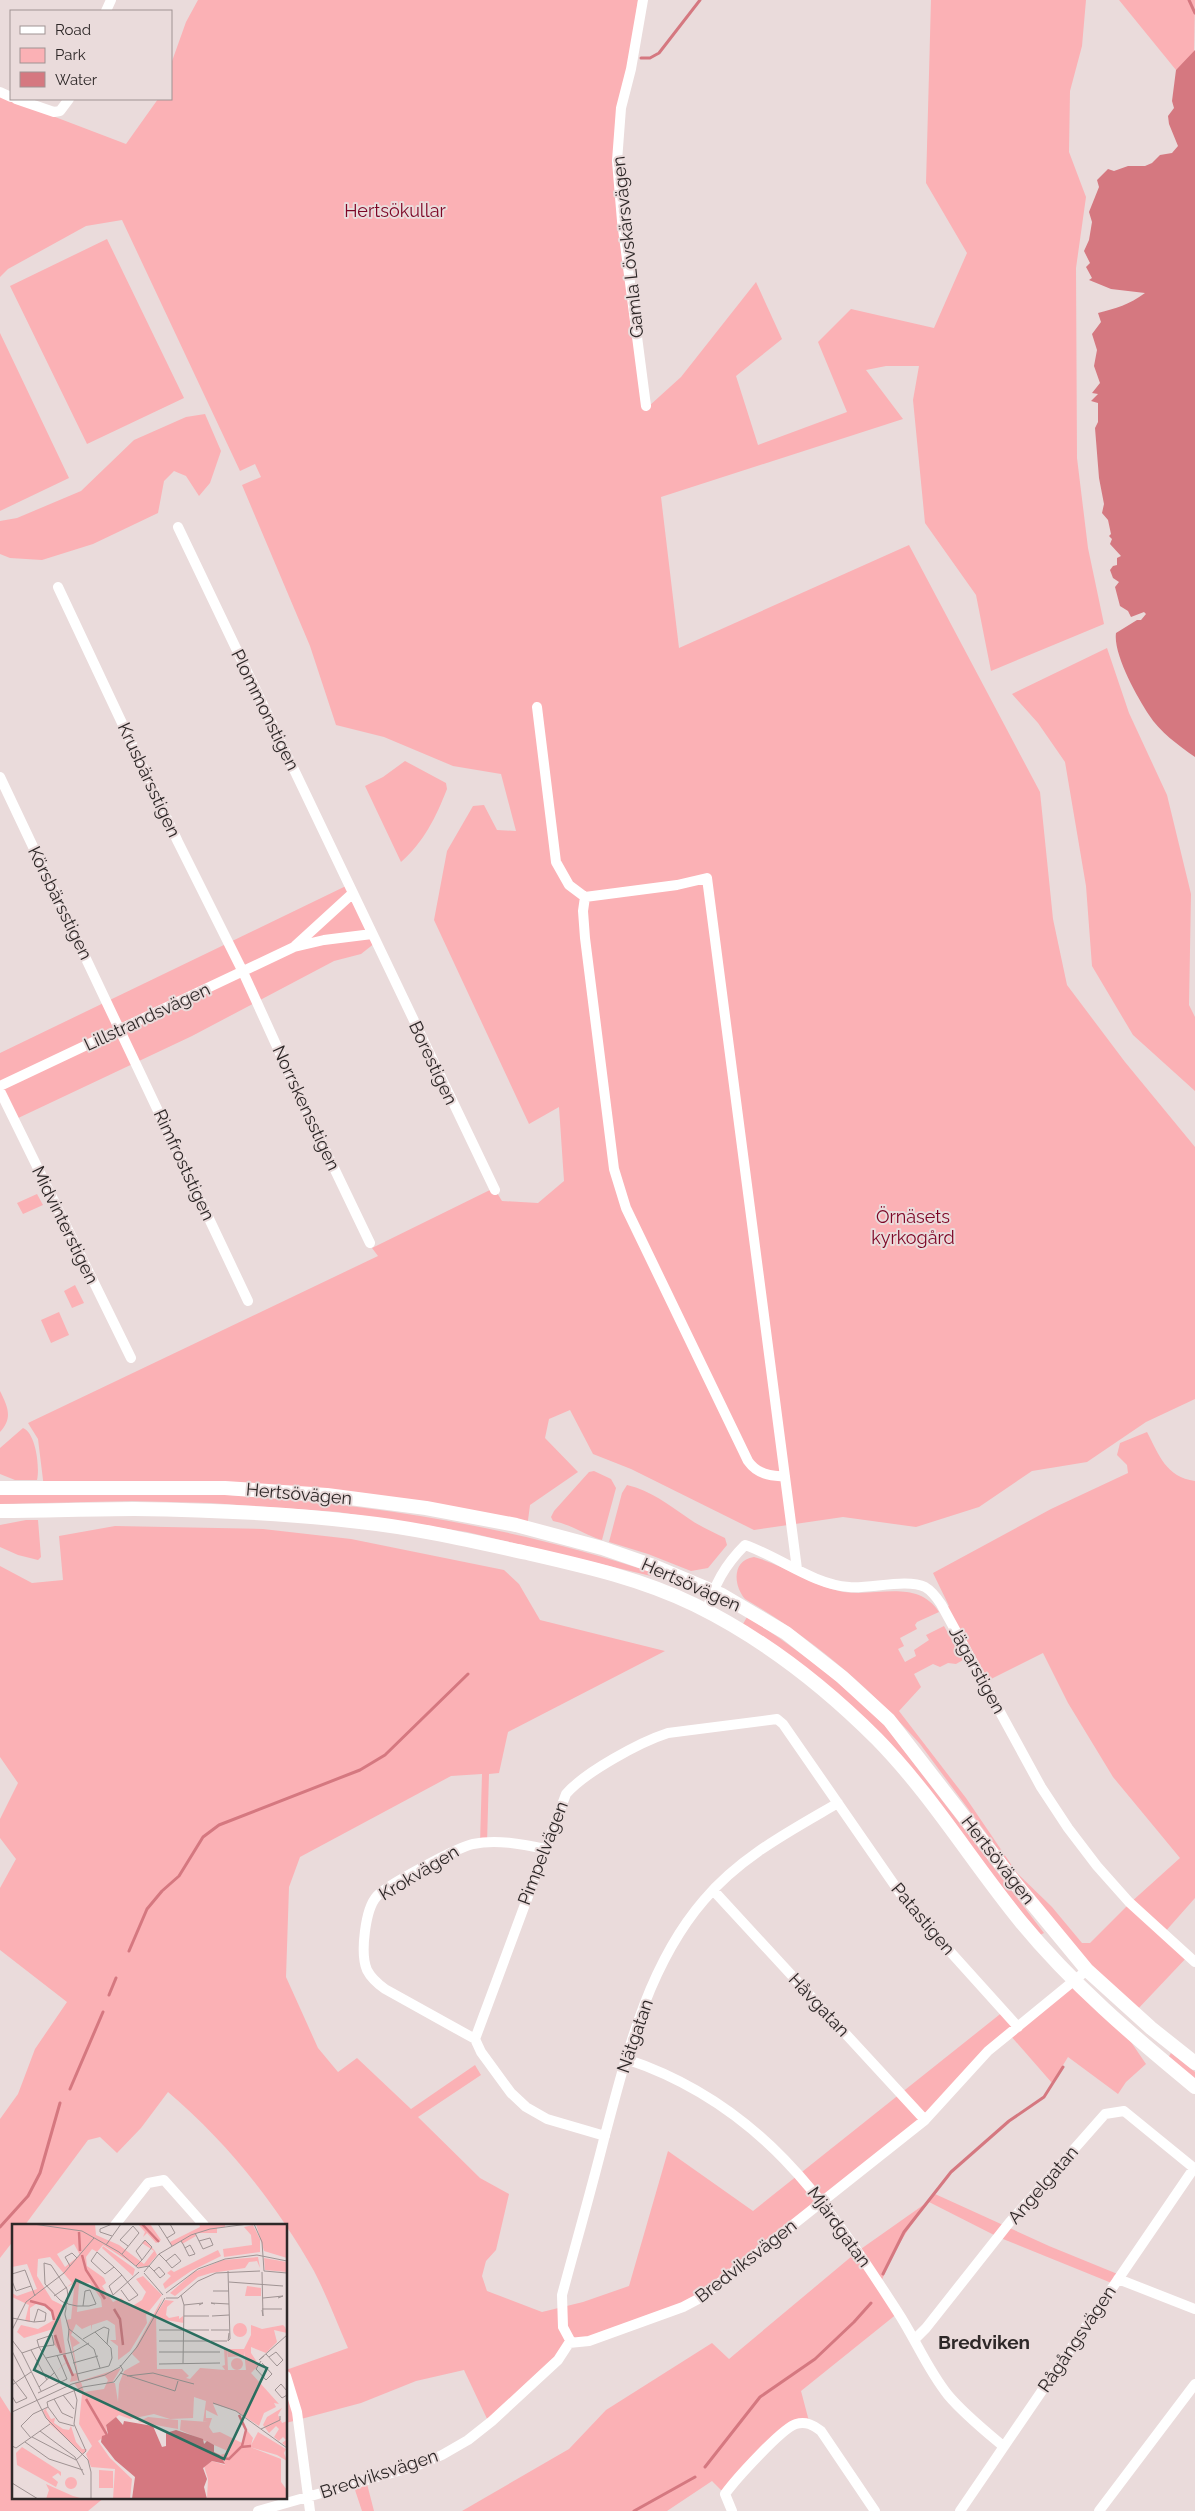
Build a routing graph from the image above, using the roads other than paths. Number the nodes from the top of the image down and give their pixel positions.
1 (643, 0) edge
2 (19, 100) edge
3 (68, 100) edge
4 (646, 406) dead end
5 (178, 528) dead end
6 (58, 587) dead end
7 (537, 707) dead end
8 (0, 777) edge
9 (353, 893) junction
10 (585, 897) junction
11 (372, 934) junction
12 (294, 947) junction
13 (243, 972) junction
14 (121, 1029) junction
15 (0, 1086) edge
16 (0, 1091) edge
17 (495, 1190) dead end
18 (370, 1243) dead end
19 (248, 1301) dead end
20 (131, 1358) dead end
21 (785, 1476) junction
22 (0, 1488) edge
23 (0, 1511) edge
24 (797, 1569) junction
25 (713, 1591) junction
26 (706, 1612) junction
27 (838, 1803) junction
28 (545, 1849) junction
29 (713, 1890) junction
30 (1195, 1962) edge
31 (1087, 1970) junction
32 (1074, 1981) junction
33 (1018, 2027) junction
34 (475, 2039) junction
35 (626, 2059) junction
36 (1195, 2063) edge
37 (1195, 2087) edge
38 (925, 2120) junction
39 (605, 2136) junction
40 (1194, 2169) edge
41 (823, 2202) junction
42 (116, 2224) edge
43 (203, 2224) edge
44 (1118, 2279) junction
45 (1195, 2309) edge
46 (914, 2340) junction
47 (571, 2342) junction
48 (288, 2383) edge
49 (1195, 2384) edge
50 (1004, 2446) junction
51 (308, 2497) junction
52 (258, 2511) edge
53 (310, 2511) edge
54 (732, 2511) edge
55 (875, 2511) edge
56 (960, 2511) edge
57 (1099, 2511) edge

1 - 4 street, Gamla Lövskärsvägen
2 - 3 street
5 - 9 street, Plommonstigen
6 - 13 street, Krusbärsstigen
7 - 10 street
8 - 14 street, Körsbärsstigen
9 - 11 street
9 - 12 street, Lillstrandsvägen
10 - 21 street
10 - 21 street
11 - 12 street, Lillstrandsvägen
11 - 17 street, Borestigen
12 - 13 street, Lillstrandsvägen
13 - 14 street, Lillstrandsvägen
13 - 18 street, Norrskensstigen
14 - 15 street, Lillstrandsvägen
14 - 19 street, Rimfroststigen
16 - 20 street, Midvinterstigen
21 - 24 street
22 - 25 main road, Hertsövägen
23 - 26 main road, Hertsövägen
24 - 25 street, Jägarstigen
24 - 30 street, Jägarstigen
25 - 26 street, Jägarstigen
25 - 31 main road, Hertsövägen
26 - 32 main road, Hertsövägen
27 - 28 street, Pimpelvägen
27 - 29 street, Nätgatan
27 - 33 street, Patastigen
28 - 34 street, Pimpelvägen
28 - 34 street, Krokvägen
29 - 35 street, Nätgatan
29 - 38 street, Håvgatan
31 - 32 street, Bredviksvägen
31 - 36 main road, Hertsövägen
32 - 33 street, Bredviksvägen
32 - 37 main road, Hertsövägen
33 - 38 street, Bredviksvägen
34 - 39 street
35 - 39 street, Nätgatan
35 - 41 street, Mjärdgatan
38 - 41 street, Bredviksvägen
39 - 47 street, Nätgatan
40 - 44 street, Rågångsvägen
40 - 46 street, Angelgatan
41 - 46 street, Mjärdgatan
41 - 47 street, Bredviksvägen
42 - 43 street
44 - 45 street
44 - 50 street, Rågångsvägen
46 - 50 street, Mjärdgatan
47 - 51 street, Bredviksvägen
48 - 51 street
49 - 57 street
50 - 56 street, Rågångsvägen
51 - 52 street, Bredviksvägen
51 - 53 street, Bredviksvägen
54 - 55 street

